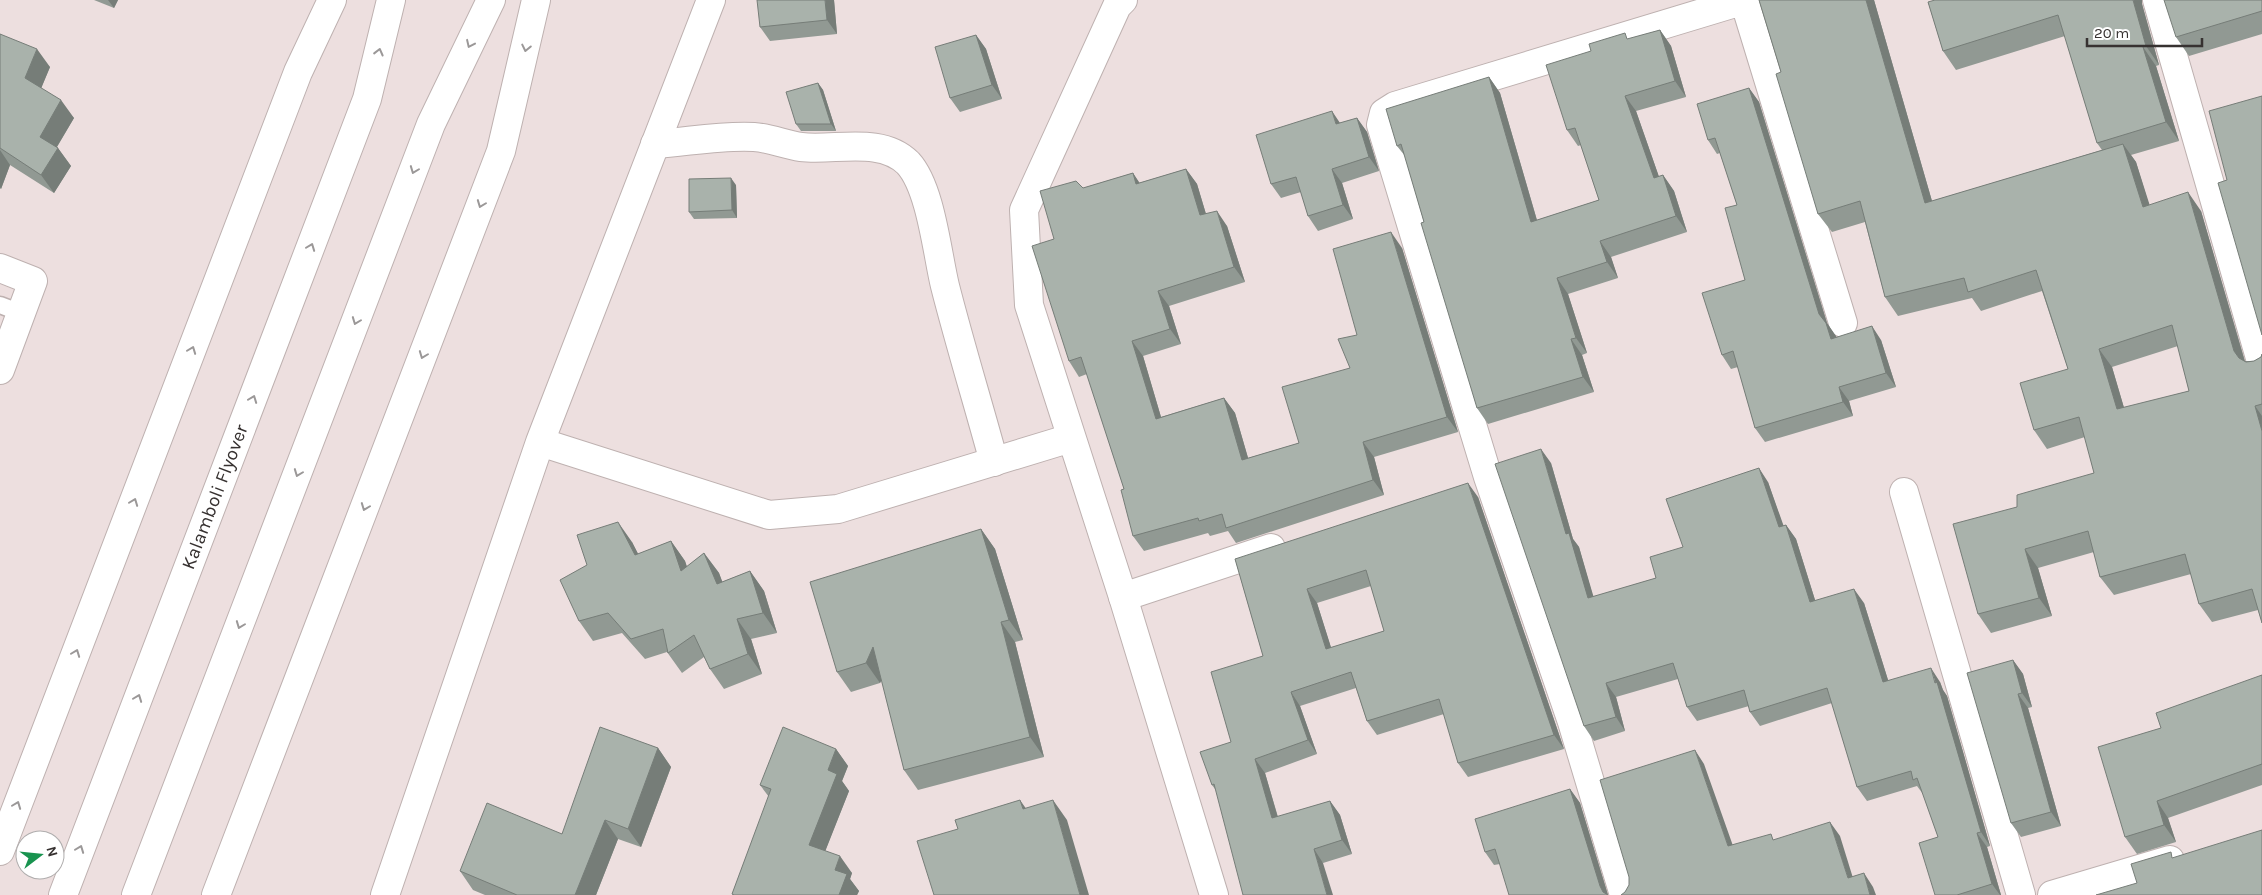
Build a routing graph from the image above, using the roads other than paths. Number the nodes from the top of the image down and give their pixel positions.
1 (332, 0) edge
2 (391, 0) edge
3 (490, 0) edge
4 (536, 0) edge
5 (711, 0) edge
6 (1123, 0) edge
7 (1744, 0) edge
8 (2157, 0) edge
9 (655, 144) junction
10 (0, 268) edge
11 (10, 309) edge
12 (1843, 323) dead end
13 (2262, 365) edge
14 (0, 370) edge
15 (1070, 438) junction
16 (540, 442) junction
17 (994, 462) junction
18 (1904, 492) dead end
19 (1291, 542) edge
20 (1123, 597) junction
21 (0, 851) edge
22 (2195, 853) edge
23 (63, 895) edge
24 (136, 895) edge
25 (216, 895) edge
26 (384, 895) edge
27 (1214, 895) edge
28 (1624, 895) edge
29 (2021, 895) edge
30 (2052, 895) edge

21 -> 1 main road
23 -> 2 main road, Kalamboli Flyover
3 -> 24 main road
4 -> 25 main road
5 - 9 main road
6 - 15 main road
7 - 12 main road
7 - 28 main road
8 - 13 main road
9 - 16 main road
9 - 17 main road
10 - 11 main road
11 - 14 main road
15 - 17 main road
15 - 20 main road
16 - 17 main road
16 - 26 main road
18 - 29 main road
19 - 20 main road
20 - 27 main road
22 - 30 main road

